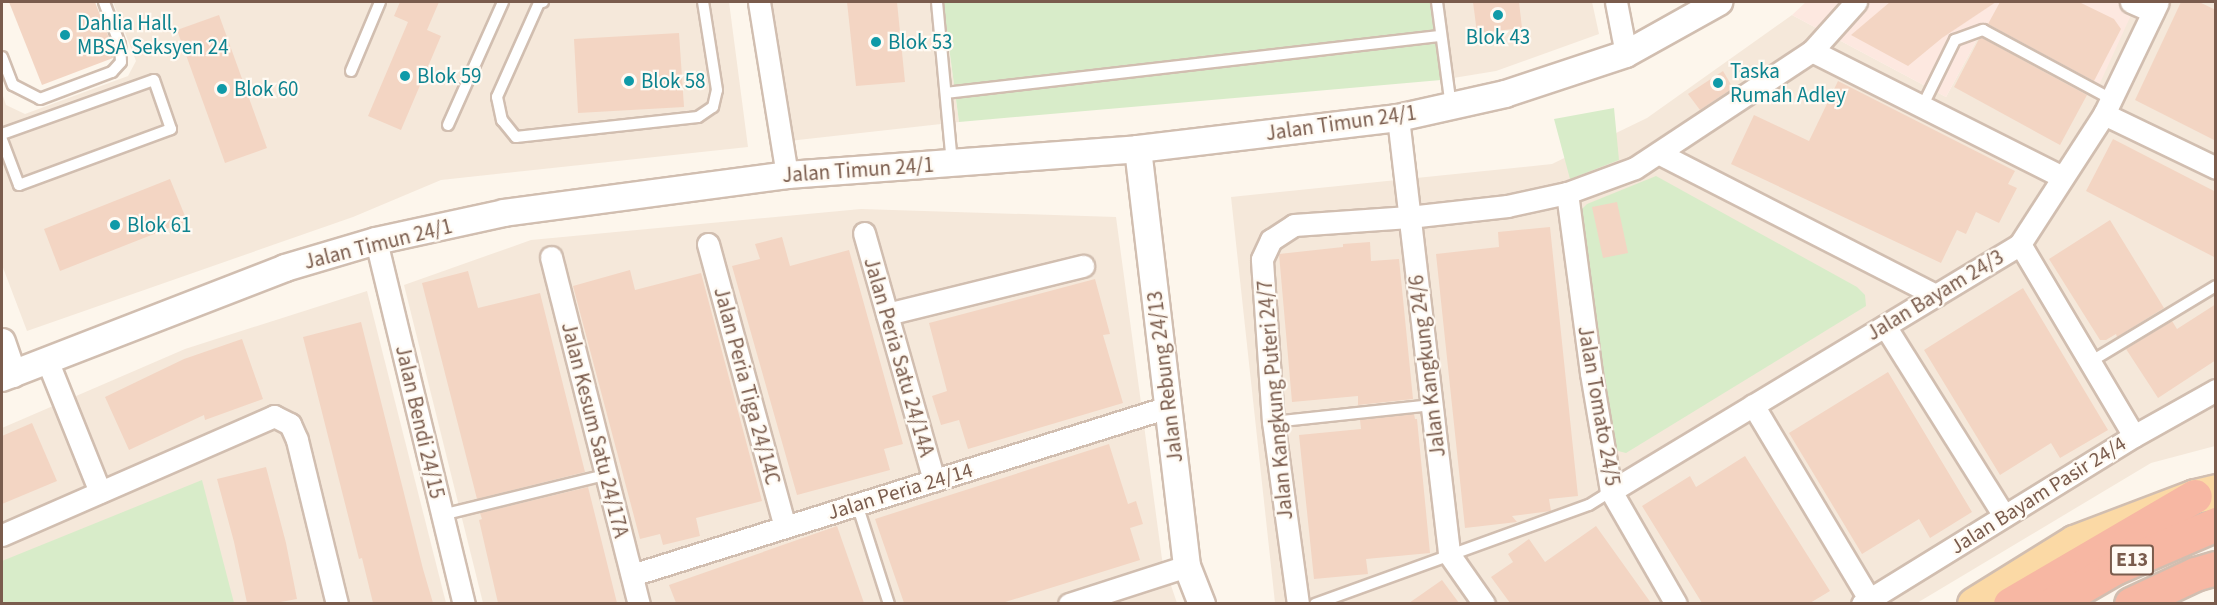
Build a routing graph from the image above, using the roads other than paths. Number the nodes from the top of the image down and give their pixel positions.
1 (104, 2) edge
2 (380, 2) edge
3 (503, 2) edge
4 (543, 2) edge
5 (703, 2) edge
6 (759, 2) edge
7 (937, 2) edge
8 (1437, 2) edge
9 (1616, 2) edge
10 (1719, 2) edge
11 (1856, 2) edge
12 (2131, 2) edge
13 (2156, 7) edge
14 (1441, 36) junction
15 (1812, 51) junction
16 (1626, 54) junction
17 (2, 57) edge
18 (351, 71) dead end
19 (946, 93) junction
20 (1451, 107) junction
21 (1922, 107) junction
22 (2108, 107) junction
23 (1398, 118) junction
24 (448, 125) dead end
25 (2, 134) edge
26 (2, 140) edge
27 (1138, 149) junction
28 (1660, 154) junction
29 (952, 163) junction
30 (2216, 168) edge
31 (787, 175) junction
32 (2062, 177) junction
33 (1568, 193) junction
34 (1409, 218) junction
35 (864, 233) dead end
36 (376, 241) junction
37 (708, 244) dead end
38 (2020, 244) junction
39 (552, 257) dead end
40 (1083, 266) dead end
41 (2216, 286) edge
42 (1936, 295) junction
43 (887, 314) junction
44 (1885, 326) junction
45 (2, 342) edge
46 (48, 360) junction
47 (2090, 362) junction
48 (7, 376) edge
49 (2216, 390) edge
50 (1432, 405) junction
51 (1753, 405) junction
52 (1168, 407) junction
53 (1273, 422) junction
54 (2134, 436) junction
55 (605, 475) junction
56 (934, 480) junction
57 (1611, 491) junction
58 (100, 492) junction
59 (2205, 493) edge
60 (856, 504) junction
61 (442, 516) junction
62 (2004, 516) junction
63 (2216, 524) edge
64 (785, 527) junction
65 (2, 535) edge
66 (1449, 554) junction
67 (1187, 566) junction
68 (2216, 568) edge
69 (632, 575) junction
70 (1865, 601) edge
71 (337, 603) edge
72 (464, 603) edge
73 (639, 603) edge
74 (888, 603) edge
75 (1069, 603) edge
76 (1202, 603) edge
77 (1298, 603) edge
78 (1315, 603) edge
79 (1484, 603) edge
80 (1676, 603) edge
81 (1974, 603) edge
82 (2010, 603) edge
83 (2052, 603) edge
84 (2131, 603) edge

1 - 17 lane
2 - 18 lane
3 - 24 lane
4 - 5 lane
6 - 31 street
7 - 19 lane
8 - 14 lane
9 - 16 street
10 - 16 street, Jalan Timun 24/1
11 - 15 street, Jalan Kangkung Puteri 24/7
12 - 13 street
13 - 22 street, Jalan Bayam 24/3
14 - 19 lane
14 - 20 lane
15 - 21 street
15 - 28 street, Jalan Kangkung Puteri 24/7
16 - 20 street, Jalan Timun 24/1
19 - 29 lane
20 - 23 street, Jalan Timun 24/1
21 - 22 lane
21 - 32 street
22 - 30 street
22 - 32 street, Jalan Bayam 24/3
23 - 27 street, Jalan Timun 24/1
23 - 34 street, Jalan Kangkung 24/6
25 - 26 lane
27 - 29 street, Jalan Timun 24/1
27 - 52 street, Jalan Rebung 24/13
28 - 33 street, Jalan Kangkung Puteri 24/7
28 - 42 street
29 - 31 street, Jalan Timun 24/1
31 - 36 street, Jalan Timun 24/1
32 - 38 street, Jalan Bayam 24/3
33 - 34 street, Jalan Kangkung Puteri 24/7
33 - 57 street, Jalan Tomato 24/5
34 - 50 street, Jalan Kangkung 24/6
34 - 53 street, Jalan Kangkung Puteri 24/7
35 - 43 street, Jalan Peria Satu 24/14A
36 - 46 street, Jalan Timun 24/1
36 - 61 street, Jalan Bendi 24/15
37 - 64 street, Jalan Peria Tiga 24/14C
38 - 42 street, Jalan Bayam 24/3
38 - 47 street
39 - 55 street, Jalan Kesum Satu 24/17A
40 - 43 street
41 - 47 lane
42 - 44 street, Jalan Bayam 24/3
43 - 56 street, Jalan Peria Satu 24/14A
44 - 51 street, Jalan Bayam 24/3
44 - 62 street
45 - 48 street
46 - 48 street, Jalan Timun 24/1
46 - 58 street
47 - 54 street
49 - 54 street, Jalan Bayam Pasir 24/4
50 - 53 lane
50 - 66 street, Jalan Kangkung 24/6
51 - 57 street, Jalan Bayam 24/3
51 - 70 street
52 - 56 street, Jalan Peria 24/14
52 - 67 street, Jalan Rebung 24/13
53 - 77 street, Jalan Kangkung Puteri 24/7
54 - 62 street, Jalan Bayam Pasir 24/4
55 - 61 lane
55 - 69 street, Jalan Kesum Satu 24/17A
56 - 60 street, Jalan Peria 24/14
57 - 66 lane
57 - 80 street, Jalan Tomato 24/5
58 - 65 street
58 - 71 street
59 - 81 main road
59 - 82 highway
60 - 64 street, Jalan Peria 24/14
60 - 74 lane
61 - 72 street, Jalan Bendi 24/15
62 - 70 street, Jalan Bayam Pasir 24/4
63 - 83 highway, E13
64 - 69 street, Jalan Peria 24/14
66 - 78 lane
66 - 79 street, Jalan Kangkung 24/6
67 - 75 street
67 - 76 street, Jalan Rebung 24/13
68 - 84 highway, E13
69 - 73 street, Jalan Kesum Satu 24/17A

